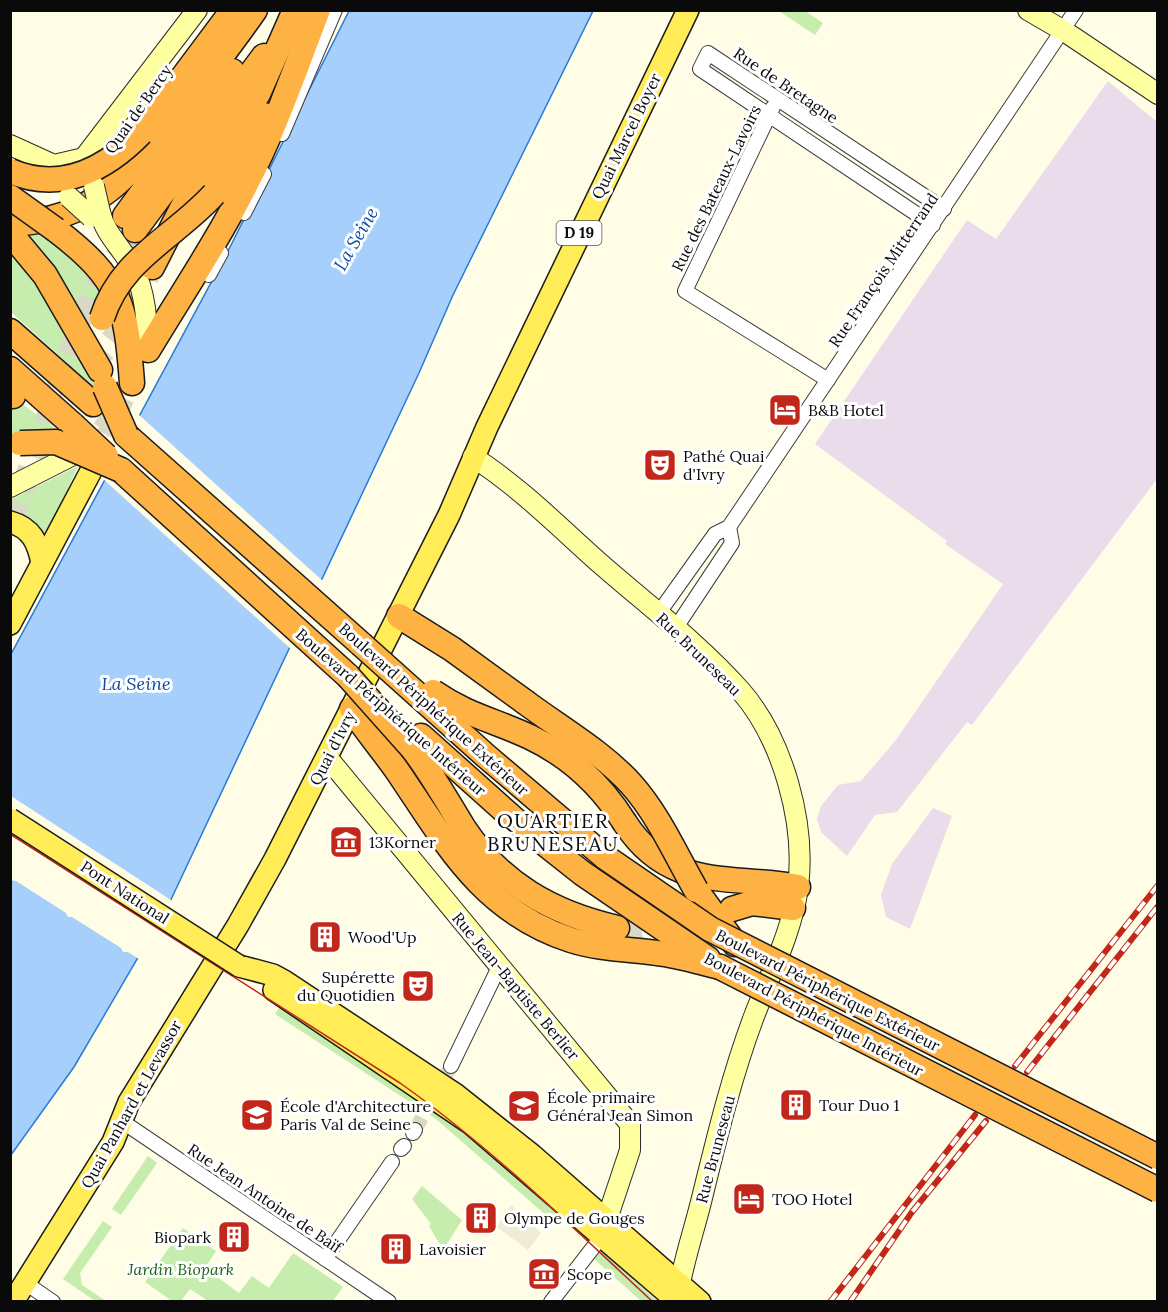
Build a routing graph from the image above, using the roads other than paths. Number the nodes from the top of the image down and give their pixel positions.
1 (196, 10) edge
2 (212, 10) edge
3 (233, 10) edge
4 (255, 10) edge
5 (318, 10) edge
6 (335, 10) edge
7 (688, 10) edge
8 (1028, 10) edge
9 (1076, 10) edge
10 (285, 14) edge
11 (1064, 31) junction
12 (300, 57) junction
13 (1158, 94) edge
14 (777, 99) junction
15 (768, 115) junction
16 (11, 145) edge
17 (10, 171) edge
18 (10, 197) edge
19 (944, 209) junction
20 (98, 218) junction
21 (130, 223) tunnel mouth
22 (933, 225) junction
23 (11, 231) edge
24 (152, 267) tunnel mouth
25 (209, 274) dead end
26 (10, 331) edge
27 (148, 350) junction
28 (10, 369) edge
29 (828, 380) junction
30 (111, 388) junction
31 (14, 446) edge
32 (71, 456) tunnel mouth
33 (473, 457) junction
34 (92, 469) tunnel mouth
35 (121, 470) junction
36 (10, 487) edge
37 (10, 522) edge
38 (729, 527) junction
39 (42, 563) junction
40 (694, 566) junction
41 (710, 577) junction
42 (663, 607) junction
43 (399, 616) junction
44 (680, 622) junction
45 (10, 624) edge
46 (361, 644) junction
47 (352, 709) junction
48 (417, 743) junction
49 (327, 757) junction
50 (10, 819) edge
51 (795, 898) junction
52 (732, 909) tunnel mouth
53 (617, 928) tunnel mouth
54 (735, 944) junction
55 (500, 965) junction
56 (720, 967) junction
57 (192, 997) joint
58 (451, 1066) tunnel mouth
59 (123, 1122) junction
60 (1158, 1157) edge
61 (393, 1162) dead end
62 (1158, 1190) edge
63 (605, 1228) junction
64 (325, 1259) junction
65 (24, 1282) junction
66 (678, 1298) edge
67 (13, 1302) edge
68 (53, 1302) edge
69 (389, 1302) edge
70 (551, 1302) edge
71 (700, 1302) edge

1 - 16 main road, Quai de Bercy
2 - 20 main road, Quai de Bercy, bridge
3 - 17 highway, bridge
4 - 23 highway
5 - 12 highway
6 - 25 street
7 - 33 main road, Quai Marcel Boyer / D 19
8 - 11 main road
9 - 11 street, Rue François Mitterrand
10 - 21 highway
10 - 24 highway
11 - 13 main road
11 - 19 street, Rue François Mitterrand
12 - 27 highway
12 - 30 highway, bridge
14 - 15 street, Rue des Bateaux-Lavoirs
14 - 15 street, Rue de Bretagne
14 - 19 street, Rue de Bretagne
15 - 22 street, Rue de Bretagne
15 - 29 street, Rue des Bateaux-Lavoirs
16 - 20 main road, bridge
18 - 30 highway, bridge
19 - 22 street, Rue François Mitterrand
20 - 27 main road, Quai de Bercy
22 - 29 street, Rue François Mitterrand
23 - 30 highway
26 - 30 highway, Boulevard Périphérique Extérieur
27 - 30 main road
28 - 35 highway, Boulevard Périphérique Intérieur, bridge
29 - 38 street, Rue François Mitterrand
30 - 46 highway, Boulevard Périphérique Extérieur
31 - 35 highway, bridge
32 - 36 main road
33 - 42 main road, Rue Bruneseau
33 - 43 main road, Quai d'Ivry
34 - 39 main road
35 - 48 highway, Boulevard Périphérique Intérieur, bridge
37 - 39 main road
38 - 40 street, Rue François Mitterrand
38 - 41 street, Rue François Mitterrand
39 - 45 main road
40 - 41 street
40 - 42 street, Rue François Mitterrand
41 - 44 street, Rue François Mitterrand
42 - 44 main road, Rue Bruneseau
43 - 47 main road, Quai d'Ivry
43 - 54 highway, bridge
44 - 51 main road, Rue Bruneseau
46 - 51 highway, bridge
46 - 54 highway, Boulevard Périphérique Extérieur, bridge
47 - 49 main road, Quai d'Ivry
47 - 56 highway
48 - 53 highway
48 - 56 highway, Boulevard Périphérique Intérieur
49 - 55 main road, Rue Jean-Baptiste Berlier
49 - 57 main road, Quai d'Ivry
50 - 63 main road, Pont National, bridge
51 - 52 highway
51 - 66 main road, Rue Bruneseau
54 - 60 highway, Boulevard Périphérique Extérieur, bridge
55 - 58 street
55 - 63 main road, Rue Jean-Baptiste Berlier
56 - 62 highway, Boulevard Périphérique Intérieur, bridge
57 - 59 main road, Quai Panhard et Levassor
59 - 64 street, Rue Jean Antoine de Baïf
59 - 65 main road, Quai Panhard et Levassor
61 - 64 street
63 - 66 main road, Pont National
63 - 70 street
64 - 69 street, Rue Jean Antoine de Baïf
65 - 67 main road, Quai Panhard et Levassor
65 - 68 street
66 - 71 main road, Pont National

